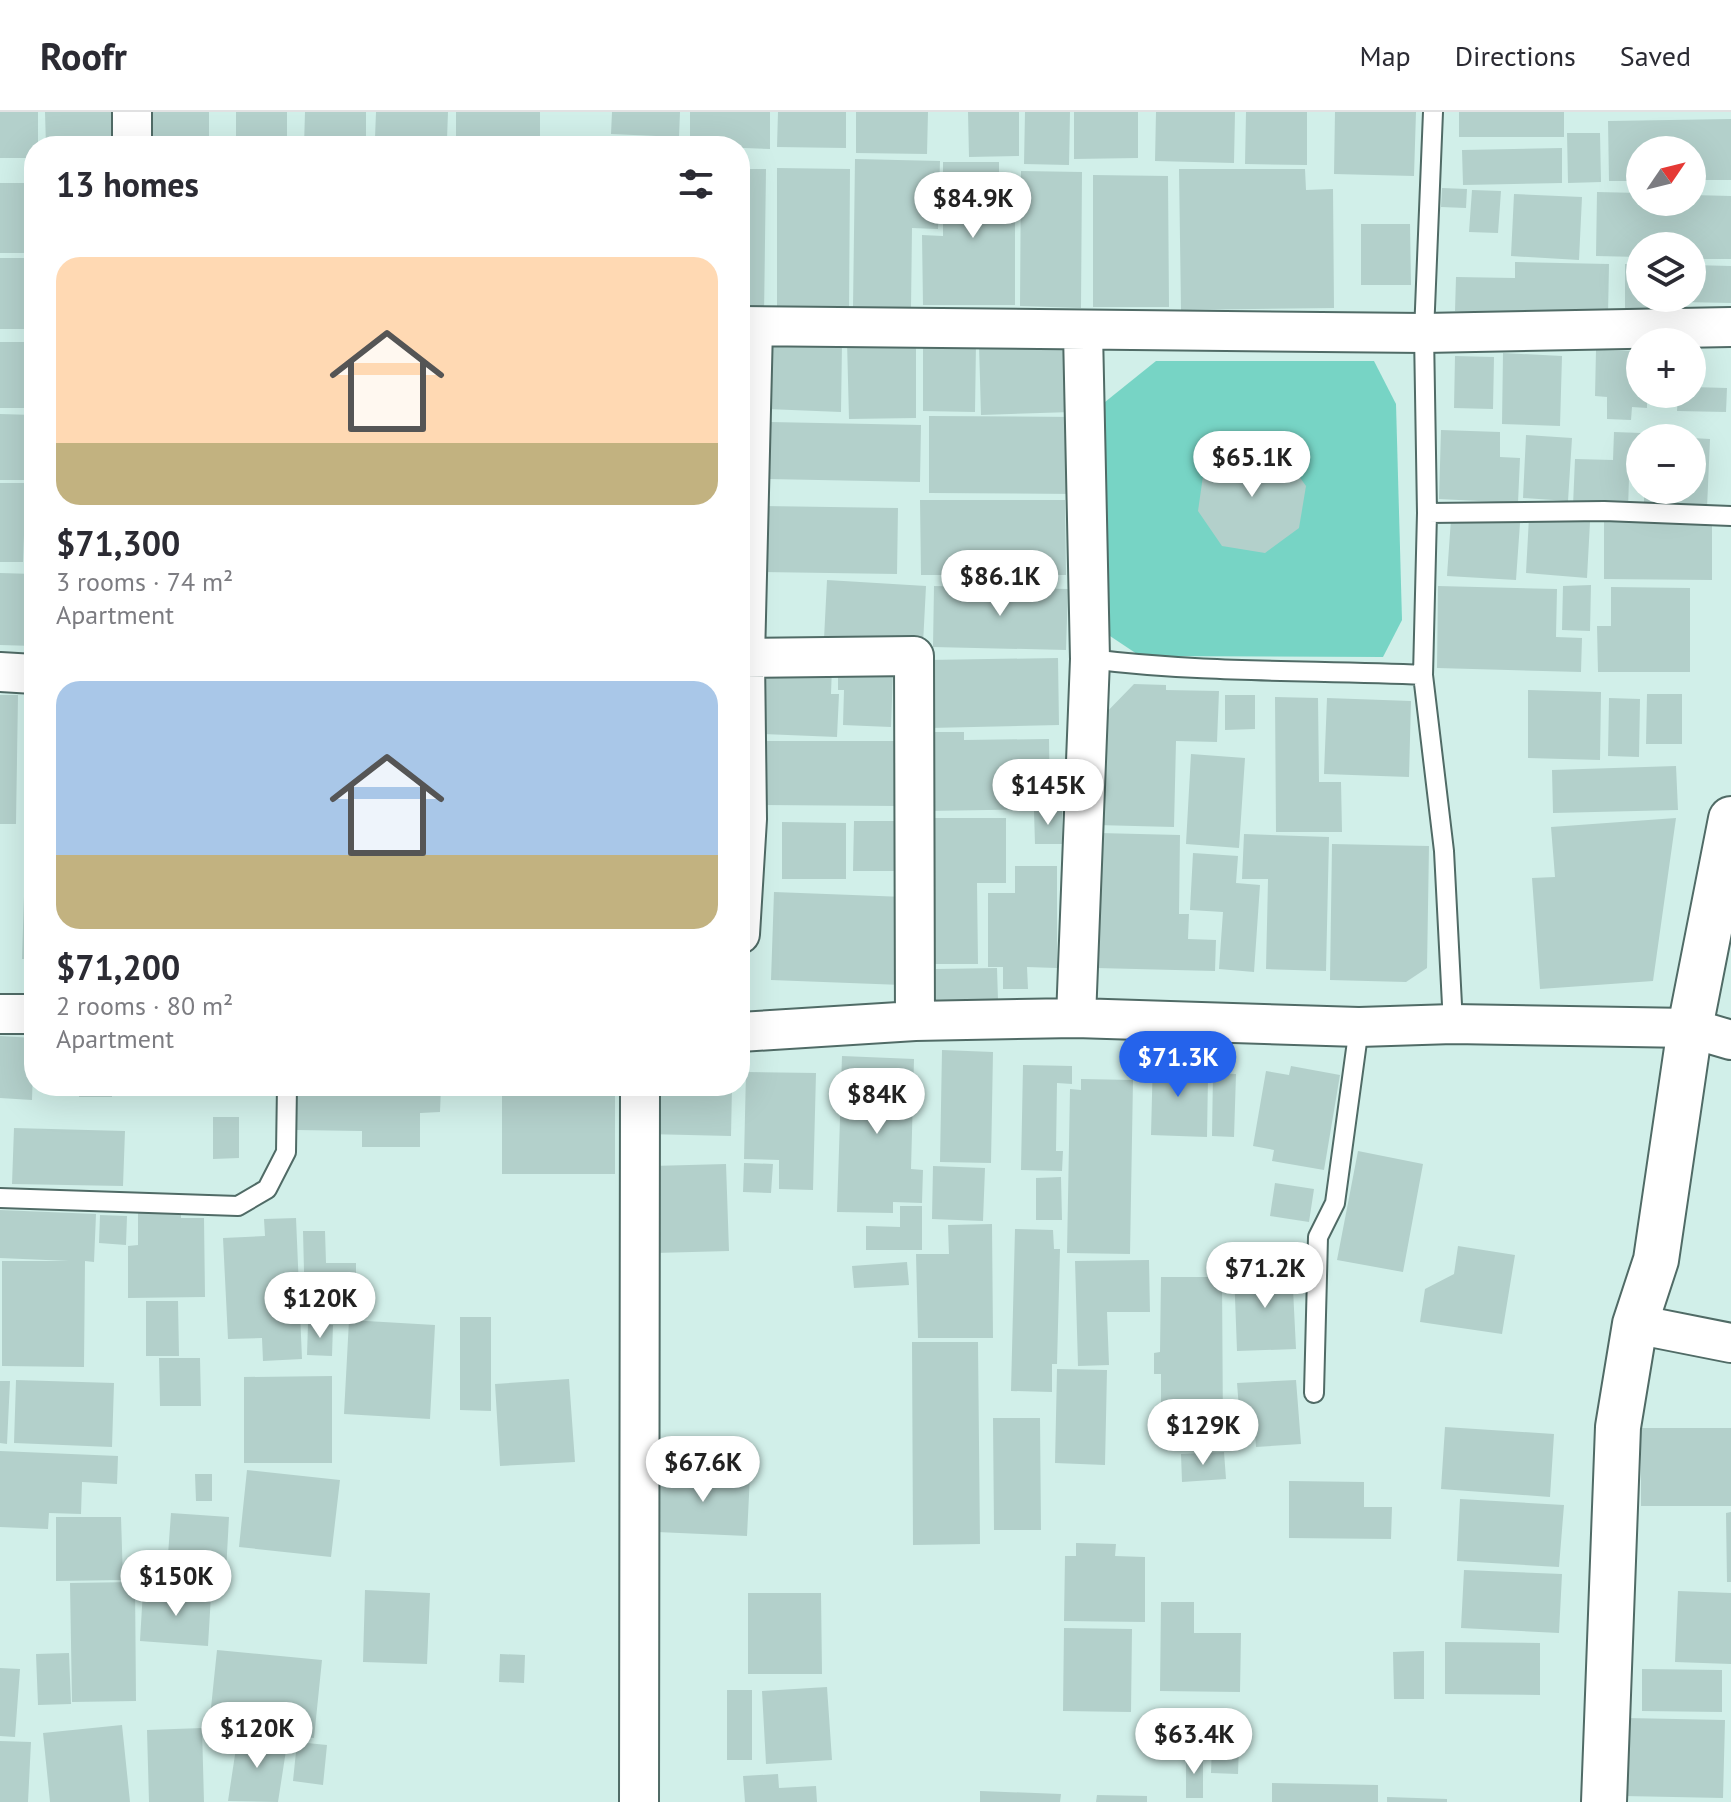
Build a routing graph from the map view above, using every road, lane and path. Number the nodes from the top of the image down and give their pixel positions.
1 (132, 112) edge
2 (1433, 112) edge
3 (132, 136) edge
4 (750, 326) edge
5 (1731, 327) edge
6 (1083, 332) junction
7 (1424, 333) junction
8 (1427, 513) junction
9 (1731, 516) edge
10 (750, 658) edge
11 (1090, 659) junction
12 (0, 672) edge
13 (24, 673) edge
14 (1423, 675) junction
15 (1731, 819) edge
16 (0, 1014) edge
17 (24, 1014) edge
18 (1076, 1018) junction
19 (915, 1021) junction
20 (1453, 1024) junction
21 (1359, 1027) junction
22 (750, 1031) edge
23 (1711, 1034) edge
24 (287, 1096) edge
25 (640, 1096) edge
26 (0, 1198) edge
27 (1635, 1324) junction
28 (1731, 1343) edge
29 (1314, 1393) dead end
30 (639, 1802) edge
31 (1604, 1802) edge

1 - 3 street
2 - 7 lane
4 - 6 street
5 - 7 street
6 - 7 street
6 - 11 street
7 - 8 lane
8 - 9 lane
8 - 14 lane
10 - 19 street
11 - 14 lane
11 - 18 street
12 - 13 street
14 - 20 lane
15 - 23 street
16 - 17 street
18 - 19 street
18 - 21 street
19 - 22 street
20 - 21 street
20 - 23 street
21 - 29 lane
23 - 27 street
24 - 26 lane
25 - 30 street
27 - 28 street
27 - 31 street

